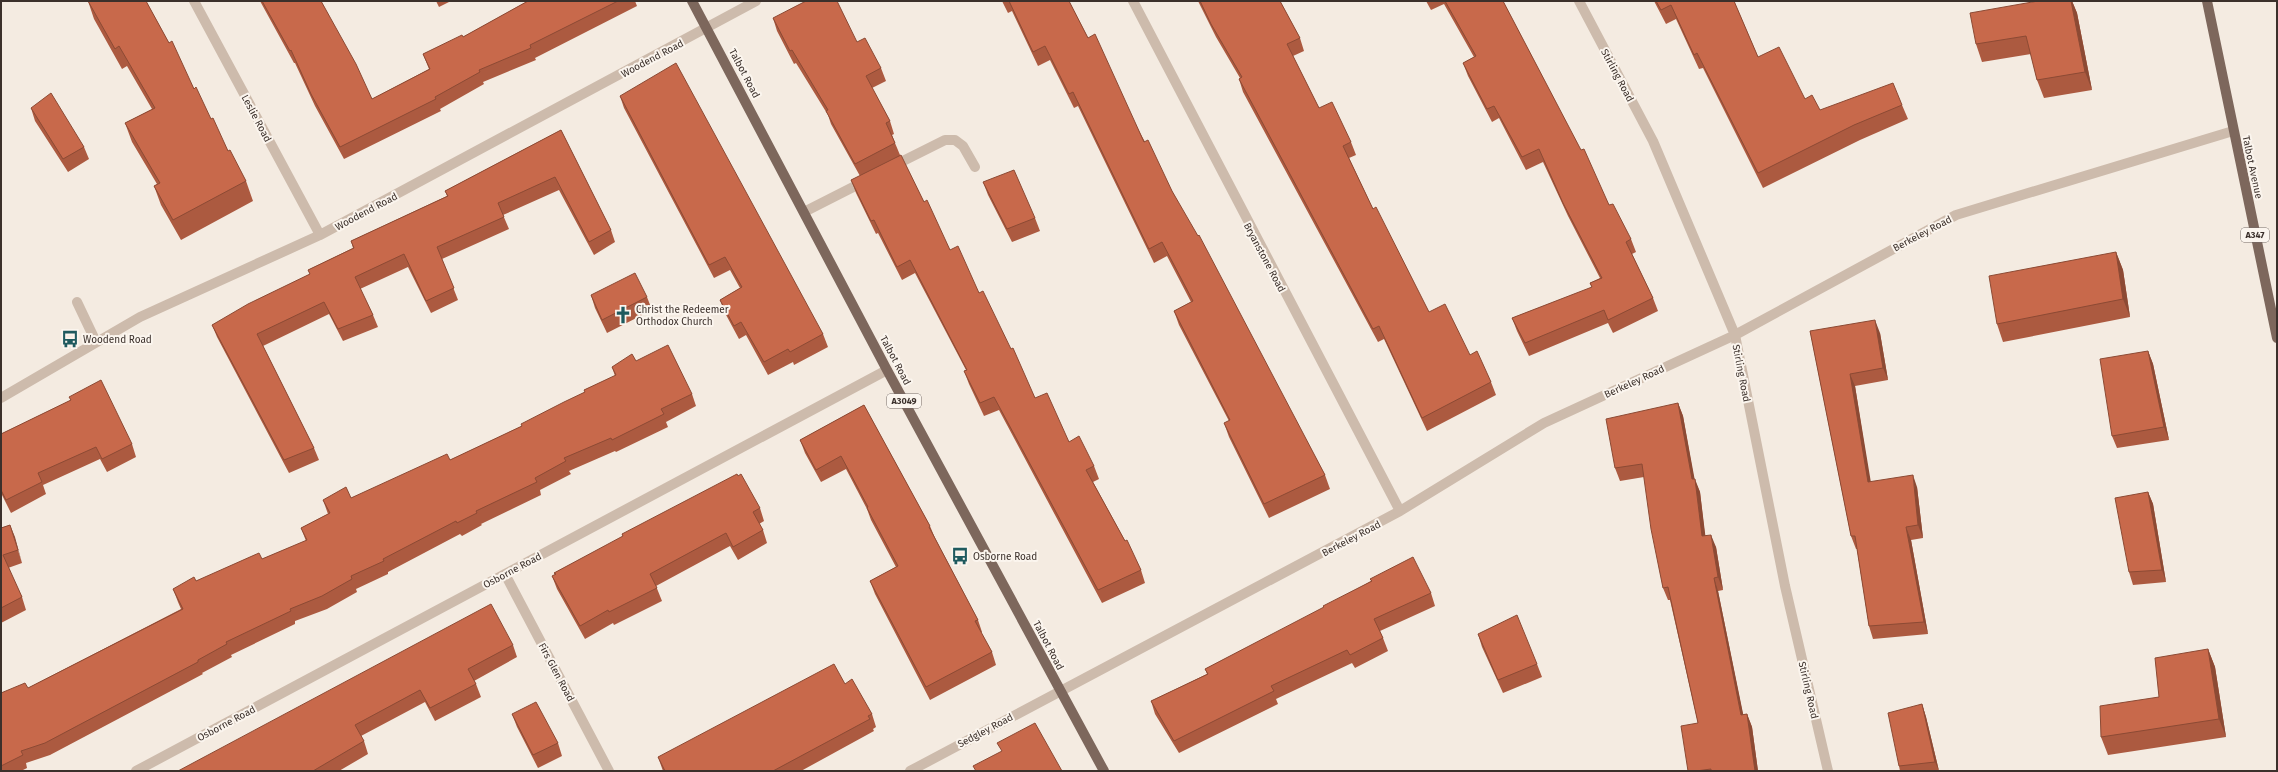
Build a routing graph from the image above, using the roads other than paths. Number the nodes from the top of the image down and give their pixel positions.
1 (194, 1) edge
2 (692, 1) edge
3 (756, 1) edge
4 (1132, 1) edge
5 (1579, 1) edge
6 (2207, 1) edge
7 (707, 28) junction
8 (2233, 131) junction
9 (974, 167) dead end
10 (804, 212) junction
11 (320, 235) junction
12 (77, 302) dead end
13 (1735, 335) junction
14 (2277, 338) edge
15 (96, 342) junction
16 (887, 370) junction
17 (1, 398) edge
18 (1400, 511) junction
19 (505, 574) junction
20 (1060, 690) junction
21 (136, 771) edge
22 (609, 771) edge
23 (910, 771) edge
24 (1104, 771) edge
25 (1828, 771) edge

1 - 11 street, Leslie Road
2 - 7 main road, Talbot Road / A3049
3 - 7 street, Woodend Road
4 - 18 street, Bryanstone Road
5 - 13 street, Stirling Road
6 - 8 main road, Talbot Avenue / A347
7 - 10 main road, Talbot Road / A3049
7 - 11 street, Woodend Road
8 - 13 street, Berkeley Road
8 - 14 main road, Talbot Avenue / A347
9 - 10 street
10 - 16 main road, Talbot Road / A3049
11 - 15 street, Woodend Road
12 - 15 street
13 - 18 street, Berkeley Road
13 - 25 street, Stirling Road
15 - 17 street, Woodend Road
16 - 19 street, Osborne Road
16 - 20 main road, Talbot Road / A3049
18 - 20 street, Berkeley Road
19 - 21 street, Osborne Road
19 - 22 street, Firs Glen Road
20 - 23 street, Sedgley Road
20 - 24 main road, Talbot Road / A3049

